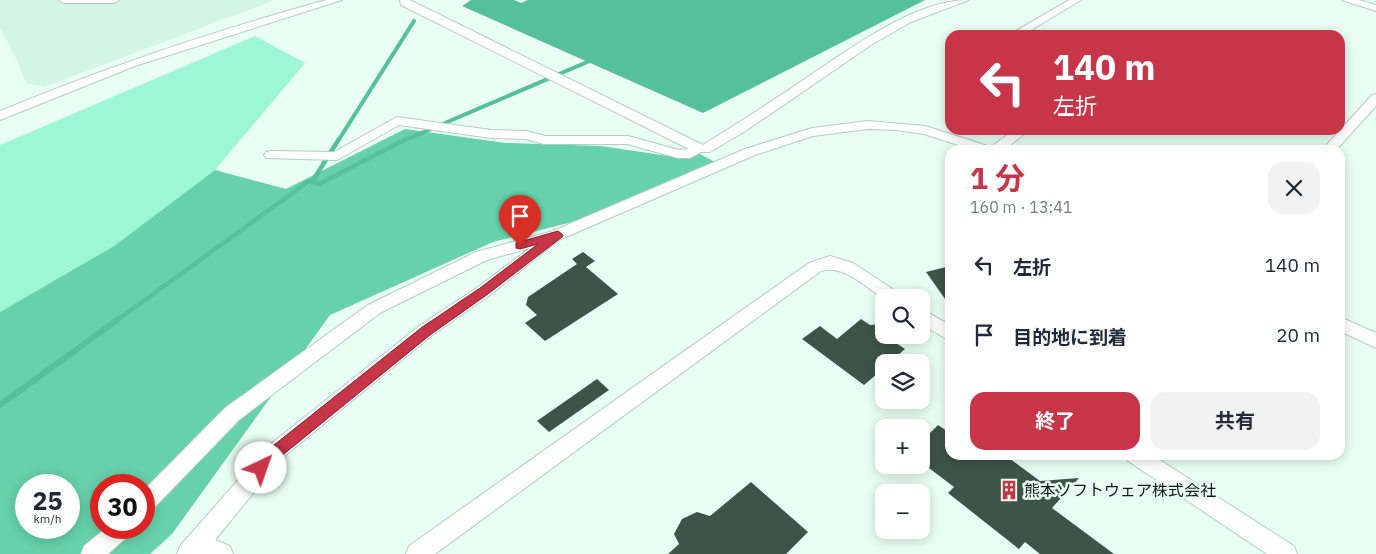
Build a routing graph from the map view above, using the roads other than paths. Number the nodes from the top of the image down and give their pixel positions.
1 (64, 0) edge
2 (114, 0) edge
3 (337, 0) edge
4 (405, 0) edge
5 (964, 0) edge
6 (1076, 0) edge
7 (1347, 0) edge
8 (1376, 8) edge
9 (1024, 30) edge
10 (1376, 98) edge
11 (0, 116) edge
12 (1345, 132) edge
13 (945, 134) edge
14 (948, 135) edge
15 (1016, 135) edge
16 (1343, 135) edge
17 (974, 145) edge
18 (1002, 145) edge
19 (1334, 145) edge
20 (698, 148) junction
21 (271, 155) dead end
22 (558, 235) junction
23 (881, 289) edge
24 (930, 321) edge
25 (1345, 326) edge
26 (945, 331) edge
27 (1376, 341) edge
28 (1143, 460) edge
29 (155, 493) edge
30 (109, 539) edge
31 (193, 549) edge
32 (92, 554) edge
33 (222, 554) edge
34 (417, 554) edge
35 (1286, 554) edge

1 - 2 street
3 - 11 street
4 - 20 street
5 - 20 street
6 - 9 street
7 - 8 street
10 - 12 street
13 - 22 street
14 - 17 street
15 - 18 street
16 - 19 street
20 - 21 street
22 - 29 street
22 - 31 street
23 - 34 street
24 - 26 street
25 - 27 street
28 - 35 street
30 - 32 street
31 - 33 street

